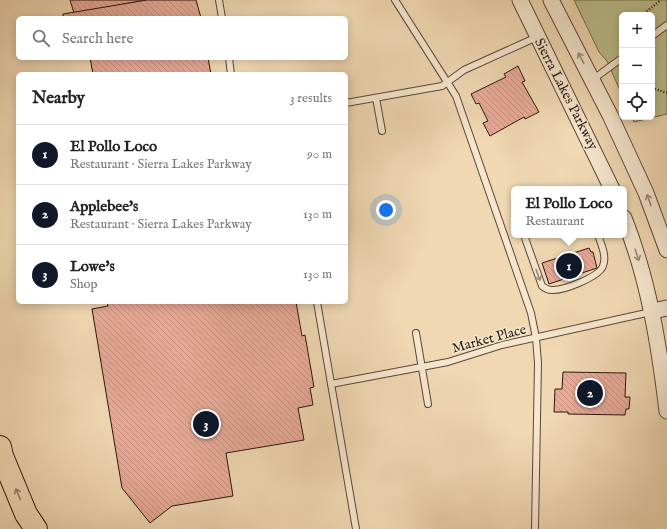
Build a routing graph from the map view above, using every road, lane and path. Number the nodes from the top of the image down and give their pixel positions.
1 (219, 0) edge
2 (395, 0) edge
3 (520, 0) edge
4 (552, 0) edge
5 (661, 0) edge
6 (646, 12) edge
7 (222, 16) edge
8 (667, 25) edge
9 (655, 34) edge
10 (537, 37) junction
11 (228, 60) edge
12 (619, 60) edge
13 (231, 72) edge
14 (592, 80) junction
15 (449, 82) junction
16 (655, 89) edge
17 (667, 93) edge
18 (376, 98) junction
19 (348, 103) edge
20 (382, 131) dead end
21 (611, 186) edge
22 (627, 227) edge
23 (525, 238) dead end
24 (599, 238) edge
25 (667, 250) edge
26 (317, 304) edge
27 (667, 308) edge
28 (652, 311) junction
29 (416, 333) dead end
30 (536, 338) junction
31 (421, 368) junction
32 (331, 384) junction
33 (428, 404) dead end
34 (667, 411) edge
35 (0, 447) edge
36 (36, 529) edge
37 (356, 529) edge
38 (535, 529) edge

1 - 7 lane
2 - 15 lane
3 - 10 street, Sierra Lakes Parkway
14 -> 4 street, Sierra Lakes Parkway
5 - 6 path
8 - 9 lane
10 - 15 lane
10 - 21 street, Sierra Lakes Parkway
11 - 13 lane
12 - 14 lane
25 -> 14 street, Sierra Lakes Parkway
15 - 18 lane
15 - 30 lane
16 - 17 path
18 - 19 lane
18 - 20 lane
22 -> 28 street
23 -> 24 lane
26 - 32 lane
27 - 28 street
28 - 30 lane, Market Place
28 - 34 street
29 - 31 lane
30 - 31 lane, Market Place
30 - 38 lane
31 - 32 lane, Market Place
31 - 33 lane
32 - 37 lane
36 -> 35 highway

